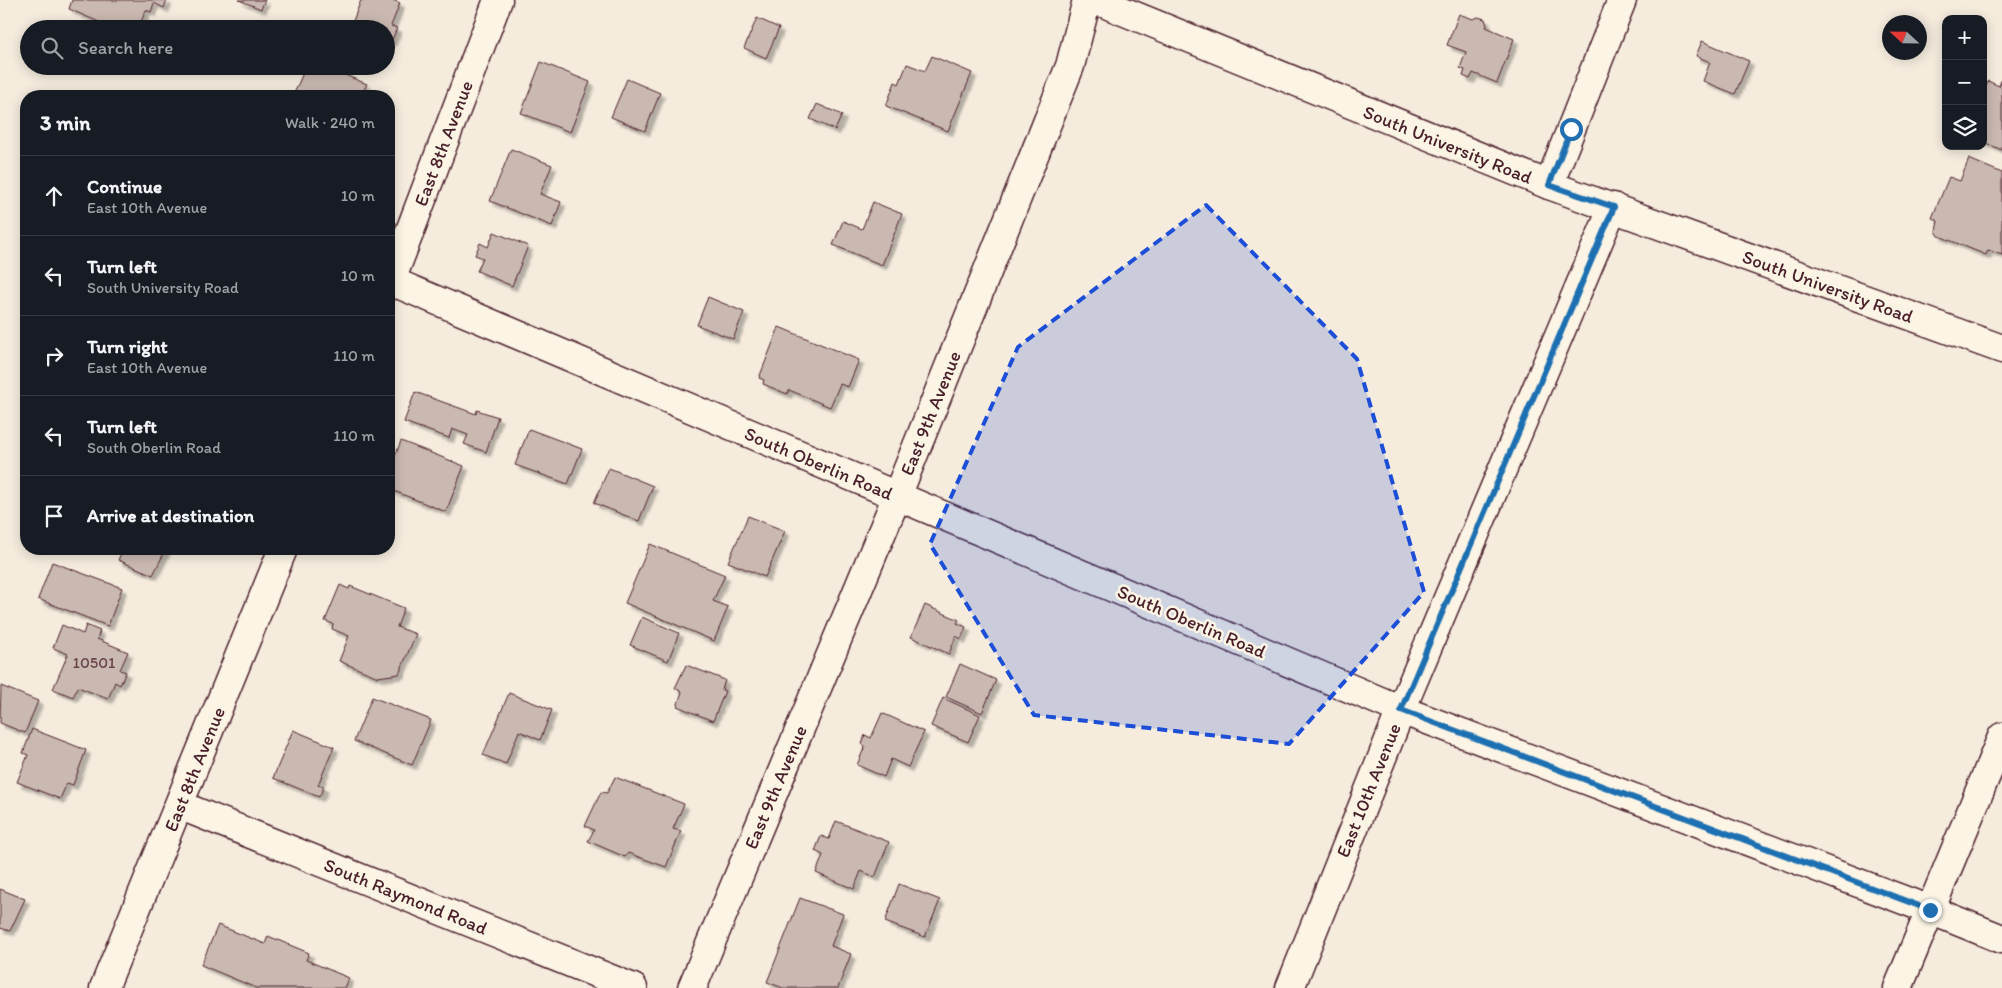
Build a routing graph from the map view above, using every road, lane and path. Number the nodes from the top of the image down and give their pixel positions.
1 (498, 0) edge
2 (1087, 0) edge
3 (1096, 0) edge
4 (1622, 0) edge
5 (1549, 185) junction
6 (1614, 207) junction
7 (395, 271) edge
8 (395, 286) edge
9 (2002, 349) edge
10 (897, 496) junction
11 (281, 555) edge
12 (1401, 710) junction
13 (2002, 737) edge
14 (179, 804) junction
15 (1930, 910) junction
16 (2002, 939) edge
17 (104, 988) edge
18 (634, 988) edge
19 (692, 988) edge
20 (1290, 988) edge
21 (1898, 988) edge

1 - 7 street, East 8th Avenue
2 - 10 street, East 9th Avenue
3 - 5 street, South University Road
4 - 5 street
5 - 6 street, South University Road
6 - 9 street, South University Road
6 - 12 street, East 10th Avenue
8 - 10 street, South Oberlin Road
10 - 12 street, South Oberlin Road
10 - 19 street, East 9th Avenue
11 - 14 street, East 8th Avenue
12 - 15 street, South Oberlin Road
12 - 20 street, East 10th Avenue
13 - 15 street
14 - 17 street, East 8th Avenue
14 - 18 street, South Raymond Road
15 - 16 street, South Oberlin Road
15 - 21 street

